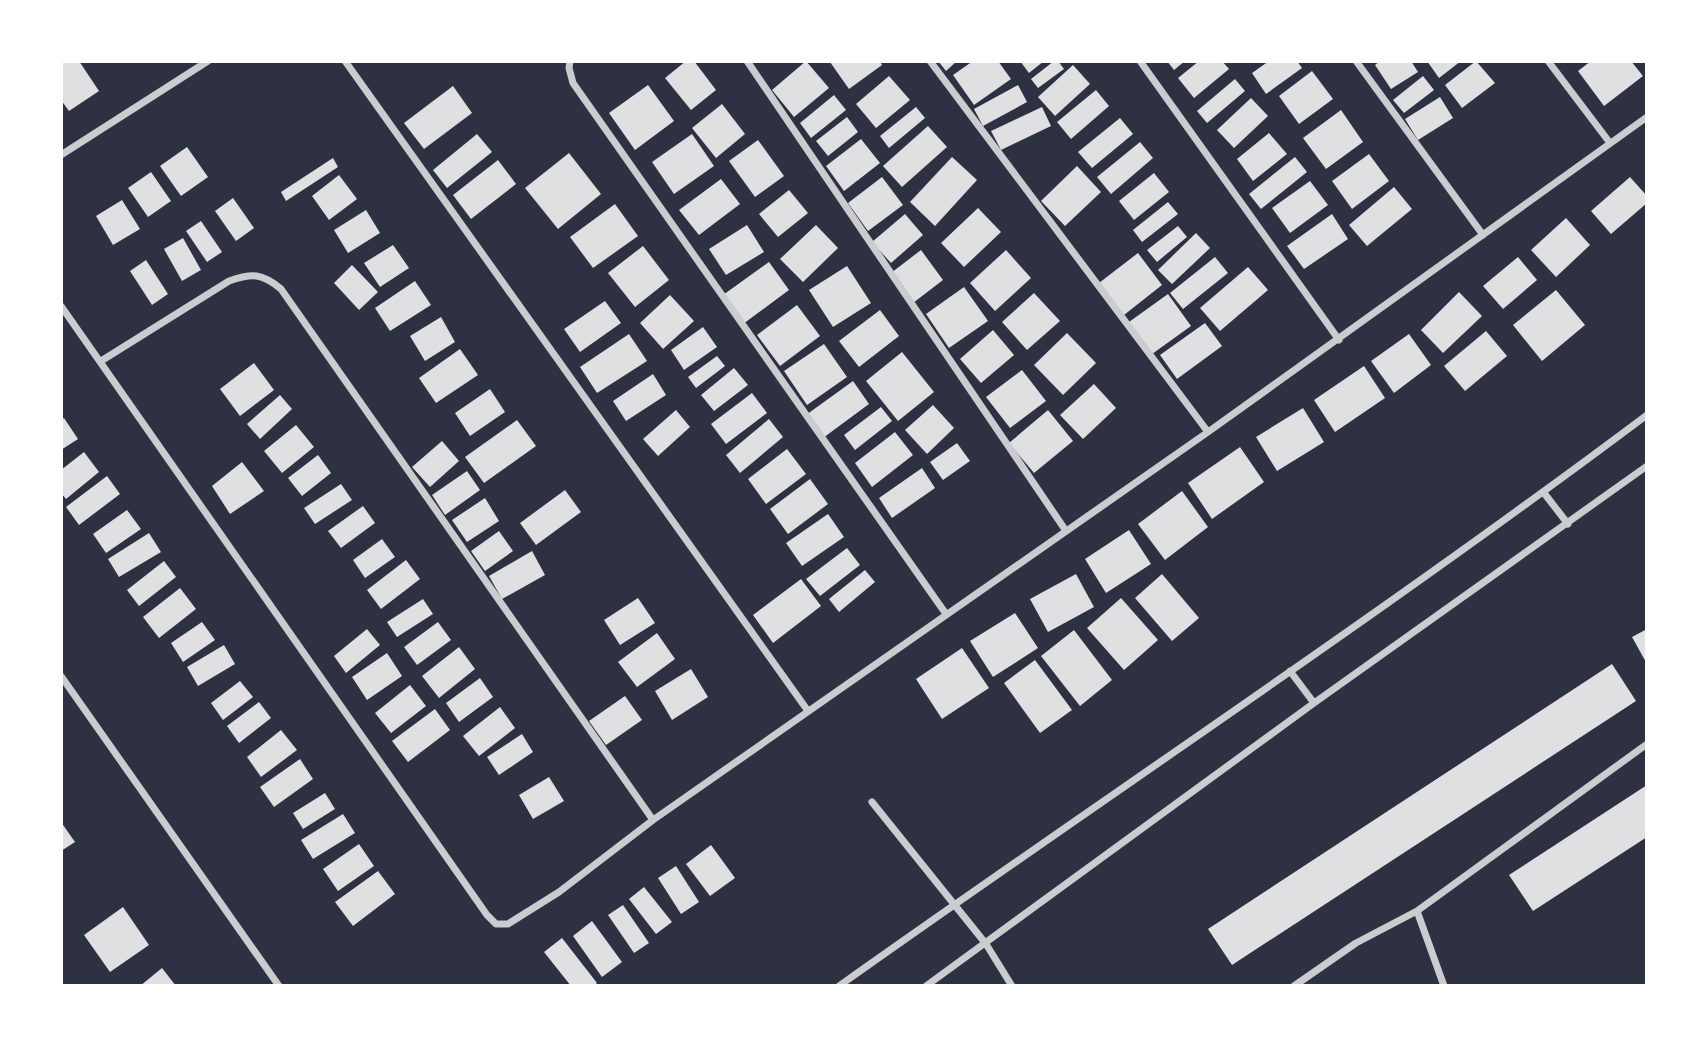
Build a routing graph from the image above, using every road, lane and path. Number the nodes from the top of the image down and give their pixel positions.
1 (208, 61) edge
2 (345, 61) edge
3 (570, 61) edge
4 (747, 61) edge
5 (930, 61) edge
6 (1140, 61) edge
7 (1356, 61) edge
8 (1548, 61) edge
9 (1647, 117) edge
10 (1610, 143) junction
11 (61, 156) edge
12 (1483, 235) junction
13 (61, 306) edge
14 (1339, 340) junction
15 (101, 361) junction
16 (1647, 415) edge
17 (1208, 432) junction
18 (1647, 466) edge
19 (1544, 492) junction
20 (1568, 524) junction
21 (1066, 531) junction
22 (946, 614) junction
23 (1290, 671) junction
24 (61, 676) edge
25 (1314, 702) junction
26 (808, 711) junction
27 (1647, 744) edge
28 (872, 802) dead end
29 (653, 820) junction
30 (954, 904) junction
31 (1417, 911) junction
32 (986, 944) junction
33 (279, 986) edge
34 (839, 986) edge
35 (926, 986) edge
36 (1012, 986) edge
37 (1294, 986) edge
38 (1444, 986) edge

1 - 11 street
2 - 26 street
3 - 22 street
4 - 21 street
5 - 17 street
6 - 14 street
7 - 12 street
8 - 10 street
9 - 10 street
10 - 12 street
12 - 14 street
13 - 15 street
14 - 17 street
15 - 29 street
15 - 29 street
16 - 19 street
17 - 21 street
18 - 20 street
19 - 20 street
19 - 23 street
20 - 25 street
21 - 22 street
22 - 26 street
23 - 25 street
23 - 30 street
24 - 33 street
25 - 32 street
26 - 29 street
27 - 31 street
28 - 30 street
30 - 32 street
30 - 34 street
31 - 37 street
31 - 38 street
32 - 35 street
32 - 36 street

